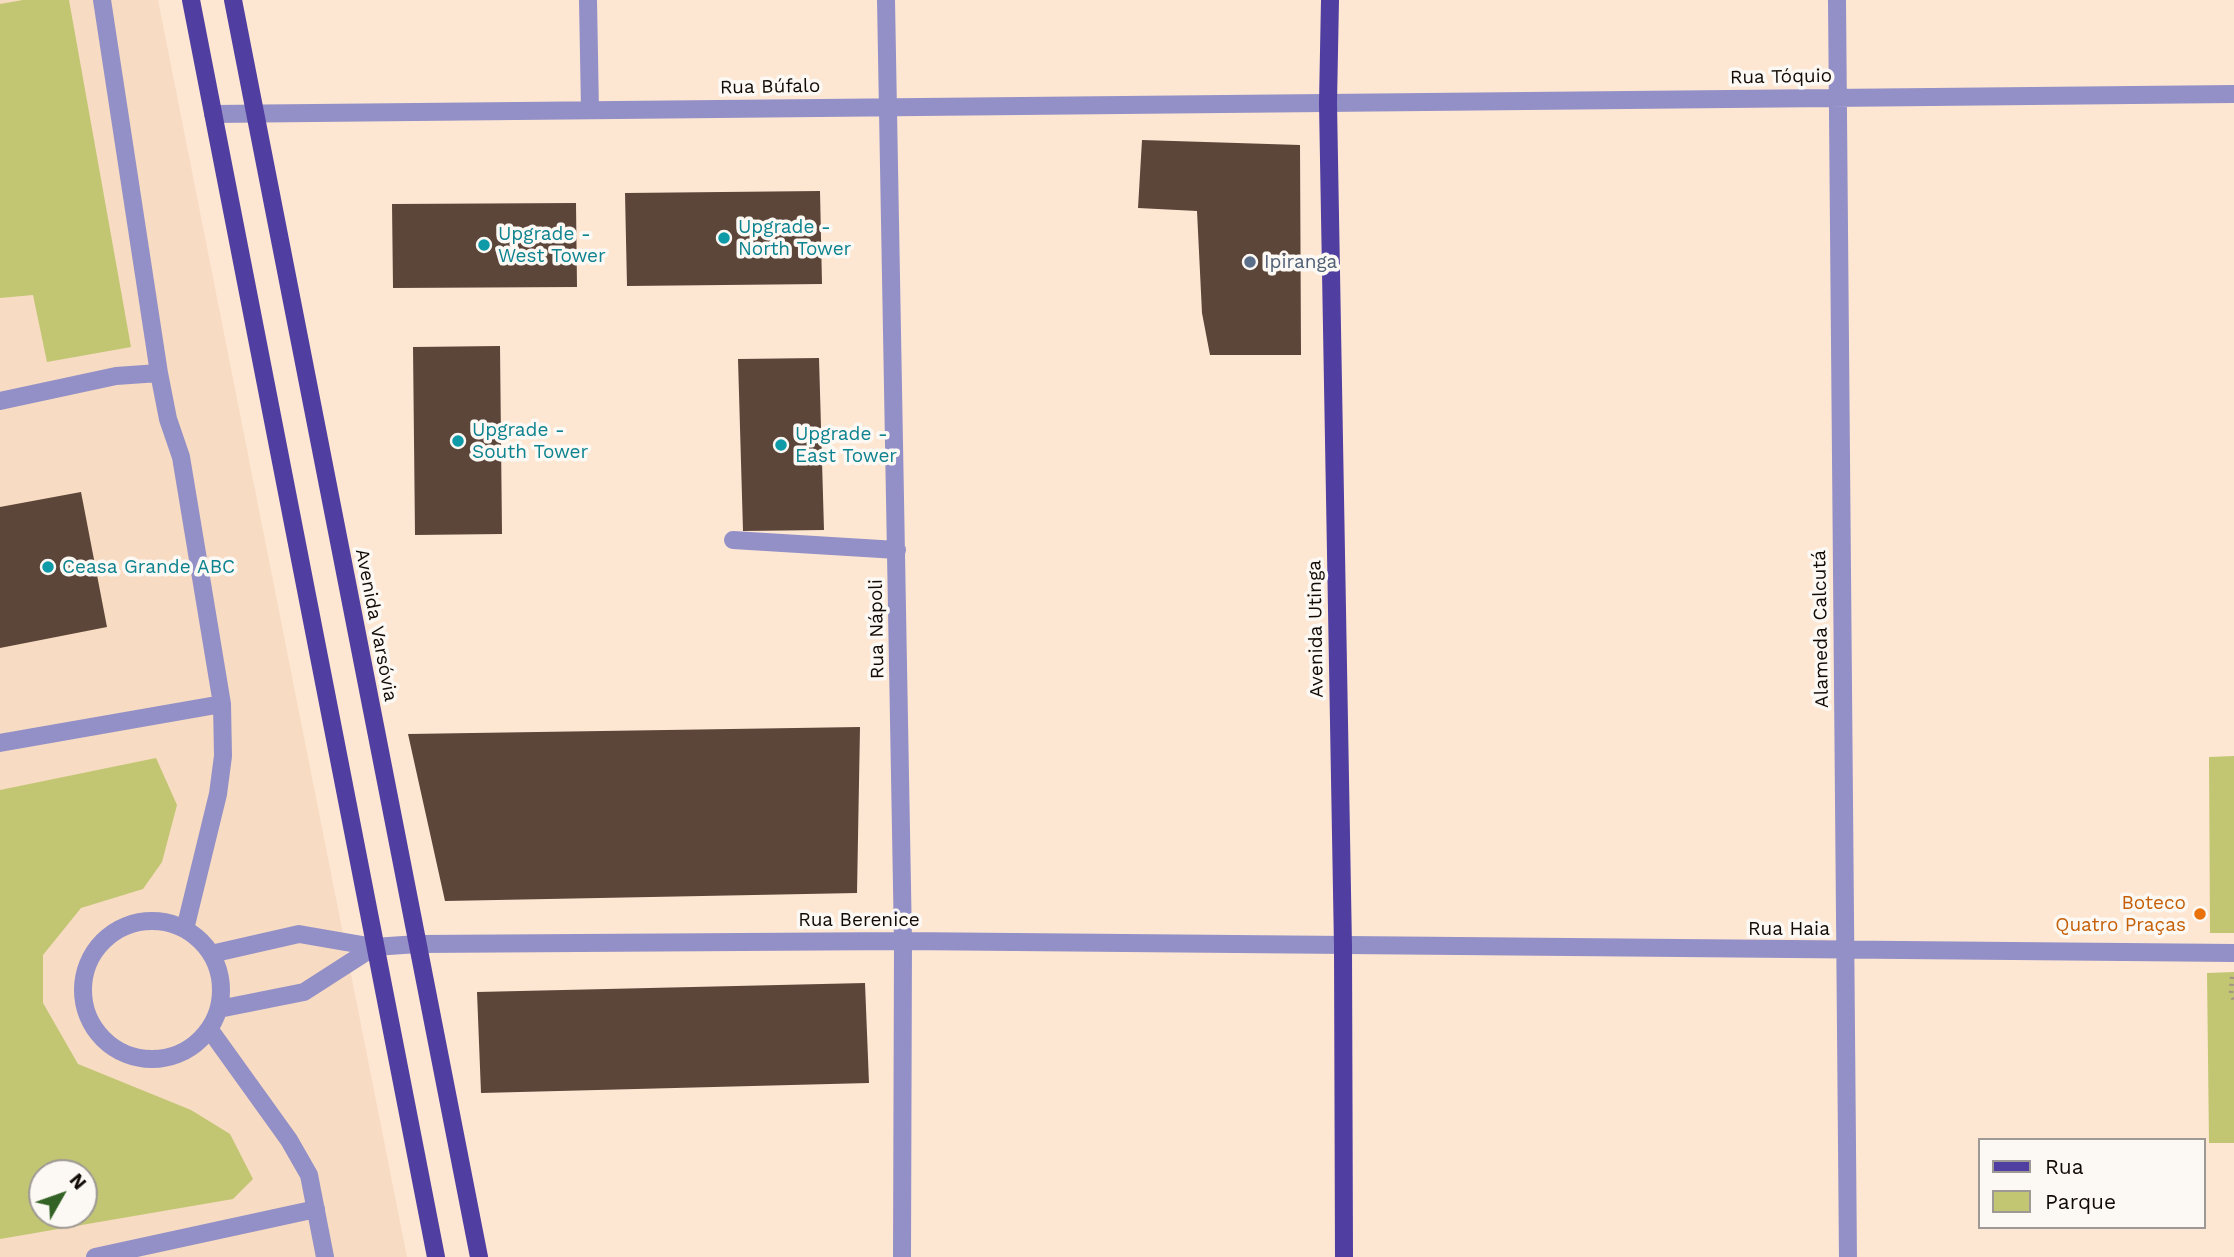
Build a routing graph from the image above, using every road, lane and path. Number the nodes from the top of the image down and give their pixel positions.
1 (102, 0) edge
2 (191, 0) edge
3 (233, 0) edge
4 (588, 0) edge
5 (886, 0) edge
6 (1330, 0) edge
7 (1837, 0) edge
8 (2234, 94) edge
9 (1838, 97) junction
10 (1328, 103) junction
11 (887, 107) junction
12 (590, 110) junction
13 (254, 113) junction
14 (213, 114) junction
15 (159, 373) junction
16 (0, 401) edge
17 (733, 540) dead end
18 (897, 550) junction
19 (222, 704) junction
20 (0, 743) edge
21 (185, 929) junction
22 (903, 941) junction
23 (418, 944) junction
24 (374, 947) junction
25 (1343, 947) junction
26 (1845, 950) junction
27 (2234, 953) edge
28 (211, 954) junction
29 (219, 1009) junction
30 (210, 1030) junction
31 (316, 1209) junction
32 (95, 1257) edge
33 (325, 1257) edge
34 (436, 1257) edge
35 (479, 1257) edge
36 (902, 1257) edge
37 (1344, 1257) edge
38 (1848, 1257) edge

1 - 15 street
2 - 14 main road
3 - 13 main road, Avenida Varsóvia
4 - 12 street
5 - 11 street, Rua Nápoli
6 - 10 main road, Avenida Utinga
7 - 9 street, Alameda Calcutá
8 - 9 street, Rua Tóquio
9 - 10 street, Rua Tóquio
9 - 26 street, Alameda Calcutá
10 - 11 street, Rua Búfalo
10 - 25 main road, Avenida Utinga
11 - 12 street, Rua Búfalo
11 - 18 street, Rua Nápoli
12 - 13 street, Rua Búfalo
13 - 14 street, Rua Búfalo
13 - 23 main road, Avenida Varsóvia
14 - 24 main road
15 - 16 street
15 - 19 street
17 - 18 street
18 - 22 street, Rua Nápoli
19 - 20 street
19 - 21 street
21 - 28 street
21 - 30 street
22 - 23 street, Rua Berenice
22 - 25 street, Rua Berenice
22 - 36 street, Rua Nápoli
23 - 24 street, Rua Berenice
23 - 35 main road, Avenida Varsóvia
24 - 28 street, Rua Berenice
24 - 29 street
24 - 34 main road
25 - 26 street, Rua Haia
25 - 37 main road, Avenida Utinga
26 - 27 street, Rua Haia
26 - 38 street, Alameda Calcutá
28 - 29 street
29 - 30 street
30 - 31 street
31 - 32 street
31 - 33 street

